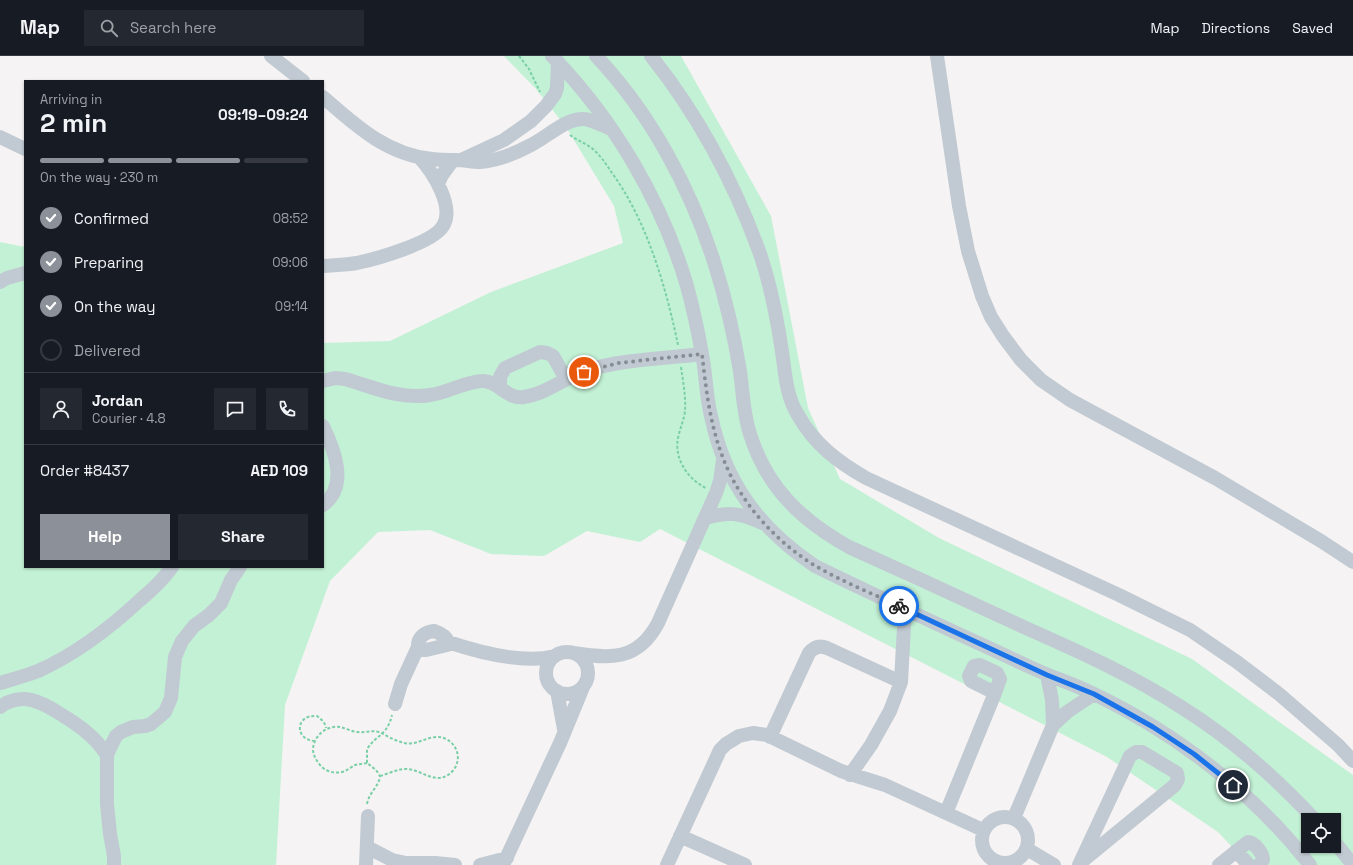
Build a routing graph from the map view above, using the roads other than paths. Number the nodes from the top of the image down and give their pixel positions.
1 (271, 56) edge
2 (596, 56) edge
3 (651, 56) edge
4 (937, 56) edge
5 (555, 59) edge
6 (303, 80) edge
7 (324, 98) edge
8 (612, 130) junction
9 (0, 137) edge
10 (24, 149) edge
11 (419, 157) junction
12 (457, 160) junction
13 (438, 184) junction
14 (324, 266) edge
15 (24, 273) edge
16 (0, 282) edge
17 (702, 354) junction
18 (566, 379) junction
19 (324, 381) edge
20 (500, 388) junction
21 (324, 428) edge
22 (723, 460) junction
23 (324, 504) edge
24 (705, 518) junction
25 (764, 524) junction
26 (1353, 562) edge
27 (171, 568) edge
28 (239, 568) edge
29 (905, 608) junction
30 (572, 653) junction
31 (555, 656) junction
32 (610, 657) junction
33 (525, 659) junction
34 (1047, 675) junction
35 (546, 676) junction
36 (900, 682) junction
37 (0, 683) edge
38 (585, 683) junction
39 (557, 691) junction
40 (995, 692) dead end
41 (1094, 694) junction
42 (395, 704) road end
43 (0, 707) edge
44 (1053, 725) junction
45 (564, 732) junction
46 (770, 737) junction
47 (107, 755) junction
48 (1353, 761) edge
49 (850, 775) junction
50 (946, 813) junction
51 (1308, 813) edge
52 (368, 816) road end
53 (1014, 818) junction
54 (983, 830) junction
55 (680, 836) junction
56 (367, 847) junction
57 (1027, 849) junction
58 (1236, 850) junction
59 (1341, 850) edge
60 (505, 861) edge
61 (404, 864) edge
62 (1080, 864) edge
63 (114, 865) edge
64 (366, 865) edge
65 (452, 865) edge
66 (480, 865) edge
67 (667, 865) edge
68 (745, 865) edge
69 (1054, 865) edge
70 (1219, 865) edge
71 (1249, 865) edge
72 (1259, 865) edge
73 (1310, 865) edge
74 (1353, 865) edge

1 - 6 street
2 - 51 street
3 - 48 street
4 - 26 street
5 - 8 street
5 - 12 street
7 - 11 street
8 - 12 street
8 - 17 street
9 - 10 street
11 - 12 street
11 - 13 street
12 - 13 street
13 - 14 street
15 - 16 street
17 - 18 street
17 - 22 street
18 - 20 street
18 - 20 street
19 - 20 street
21 - 23 street
22 - 24 street
22 - 25 street
24 - 25 street
24 - 32 street
25 - 29 street
27 - 37 street
28 - 47 street
29 - 34 street
29 - 36 street
30 - 31 street
30 - 32 street
30 - 38 street
31 - 33 street
31 - 35 street
32 - 38 street
33 - 35 street
33 - 42 street
34 - 41 street
34 - 44 street
35 - 39 street
36 - 46 street
36 - 49 street
38 - 39 street
38 - 45 street
39 - 45 street
40 - 50 street
41 - 44 street
41 - 73 street
43 - 47 street
44 - 53 street
45 - 60 street
46 - 49 street
46 - 55 street
47 - 63 street
49 - 50 street
50 - 54 street
52 - 56 street
53 - 54 street
53 - 57 street
54 - 57 street
55 - 67 street
55 - 68 street
56 - 61 street
56 - 64 street
57 - 69 street
58 - 70 street
58 - 71 street
58 - 72 street
59 - 74 street
60 - 66 street
61 - 65 street
62 - 62 street

